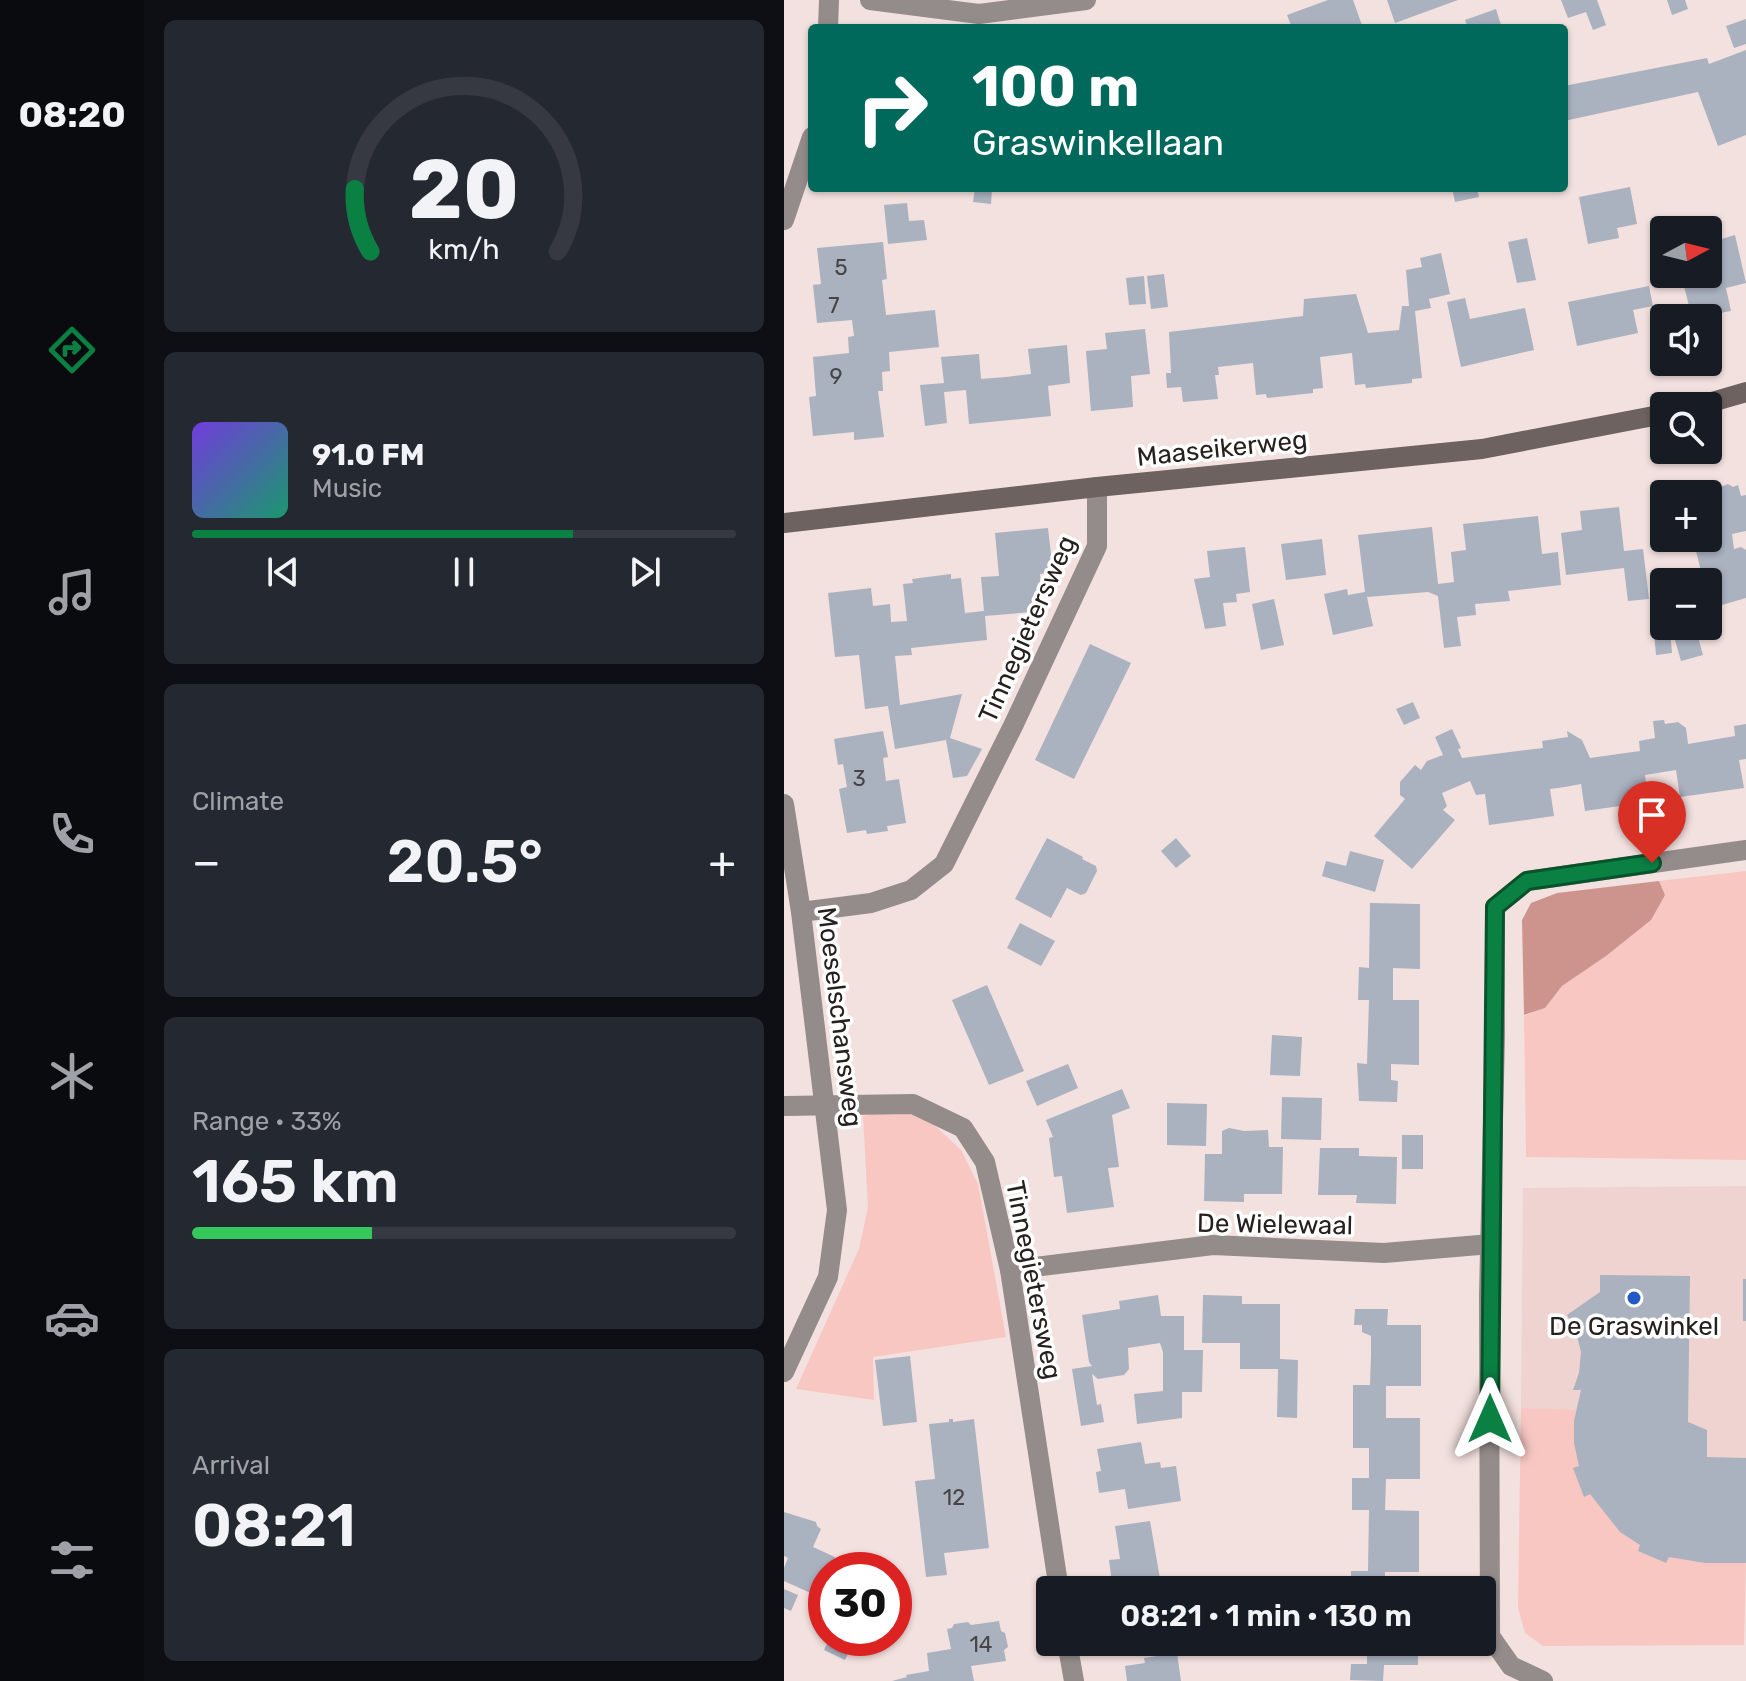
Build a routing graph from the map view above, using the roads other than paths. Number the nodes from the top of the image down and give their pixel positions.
1 (829, 0) edge
2 (870, 0) edge
3 (1086, 0) edge
4 (1020, 4) edge
5 (828, 24) edge
6 (808, 149) edge
7 (784, 220) edge
8 (1746, 392) edge
9 (1722, 399) edge
10 (1650, 417) edge
11 (1097, 487) junction
12 (784, 523) edge
13 (784, 804) edge
14 (1746, 850) edge
15 (801, 912) junction
16 (824, 1104) junction
17 (784, 1106) edge
18 (1491, 1244) junction
19 (1010, 1270) junction
20 (784, 1372) edge
21 (1057, 1576) edge
22 (1070, 1656) edge
23 (1074, 1681) edge
24 (1543, 1681) edge

1 - 5 street
2 - 4 street
3 - 4 street
6 - 7 street
8 - 9 street
10 - 11 street, Maaseikerweg
11 - 12 street, Maaseikerweg
11 - 15 street, Tinnegietersweg
13 - 15 street, Moeselschansweg
14 - 18 street
15 - 16 street, Moeselschansweg
16 - 17 street, Tinnegietersweg
16 - 19 street, Tinnegietersweg
16 - 20 street, Moeselschansweg
18 - 19 street, De Wielewaal
18 - 24 street
19 - 21 street, Tinnegietersweg
22 - 23 street

